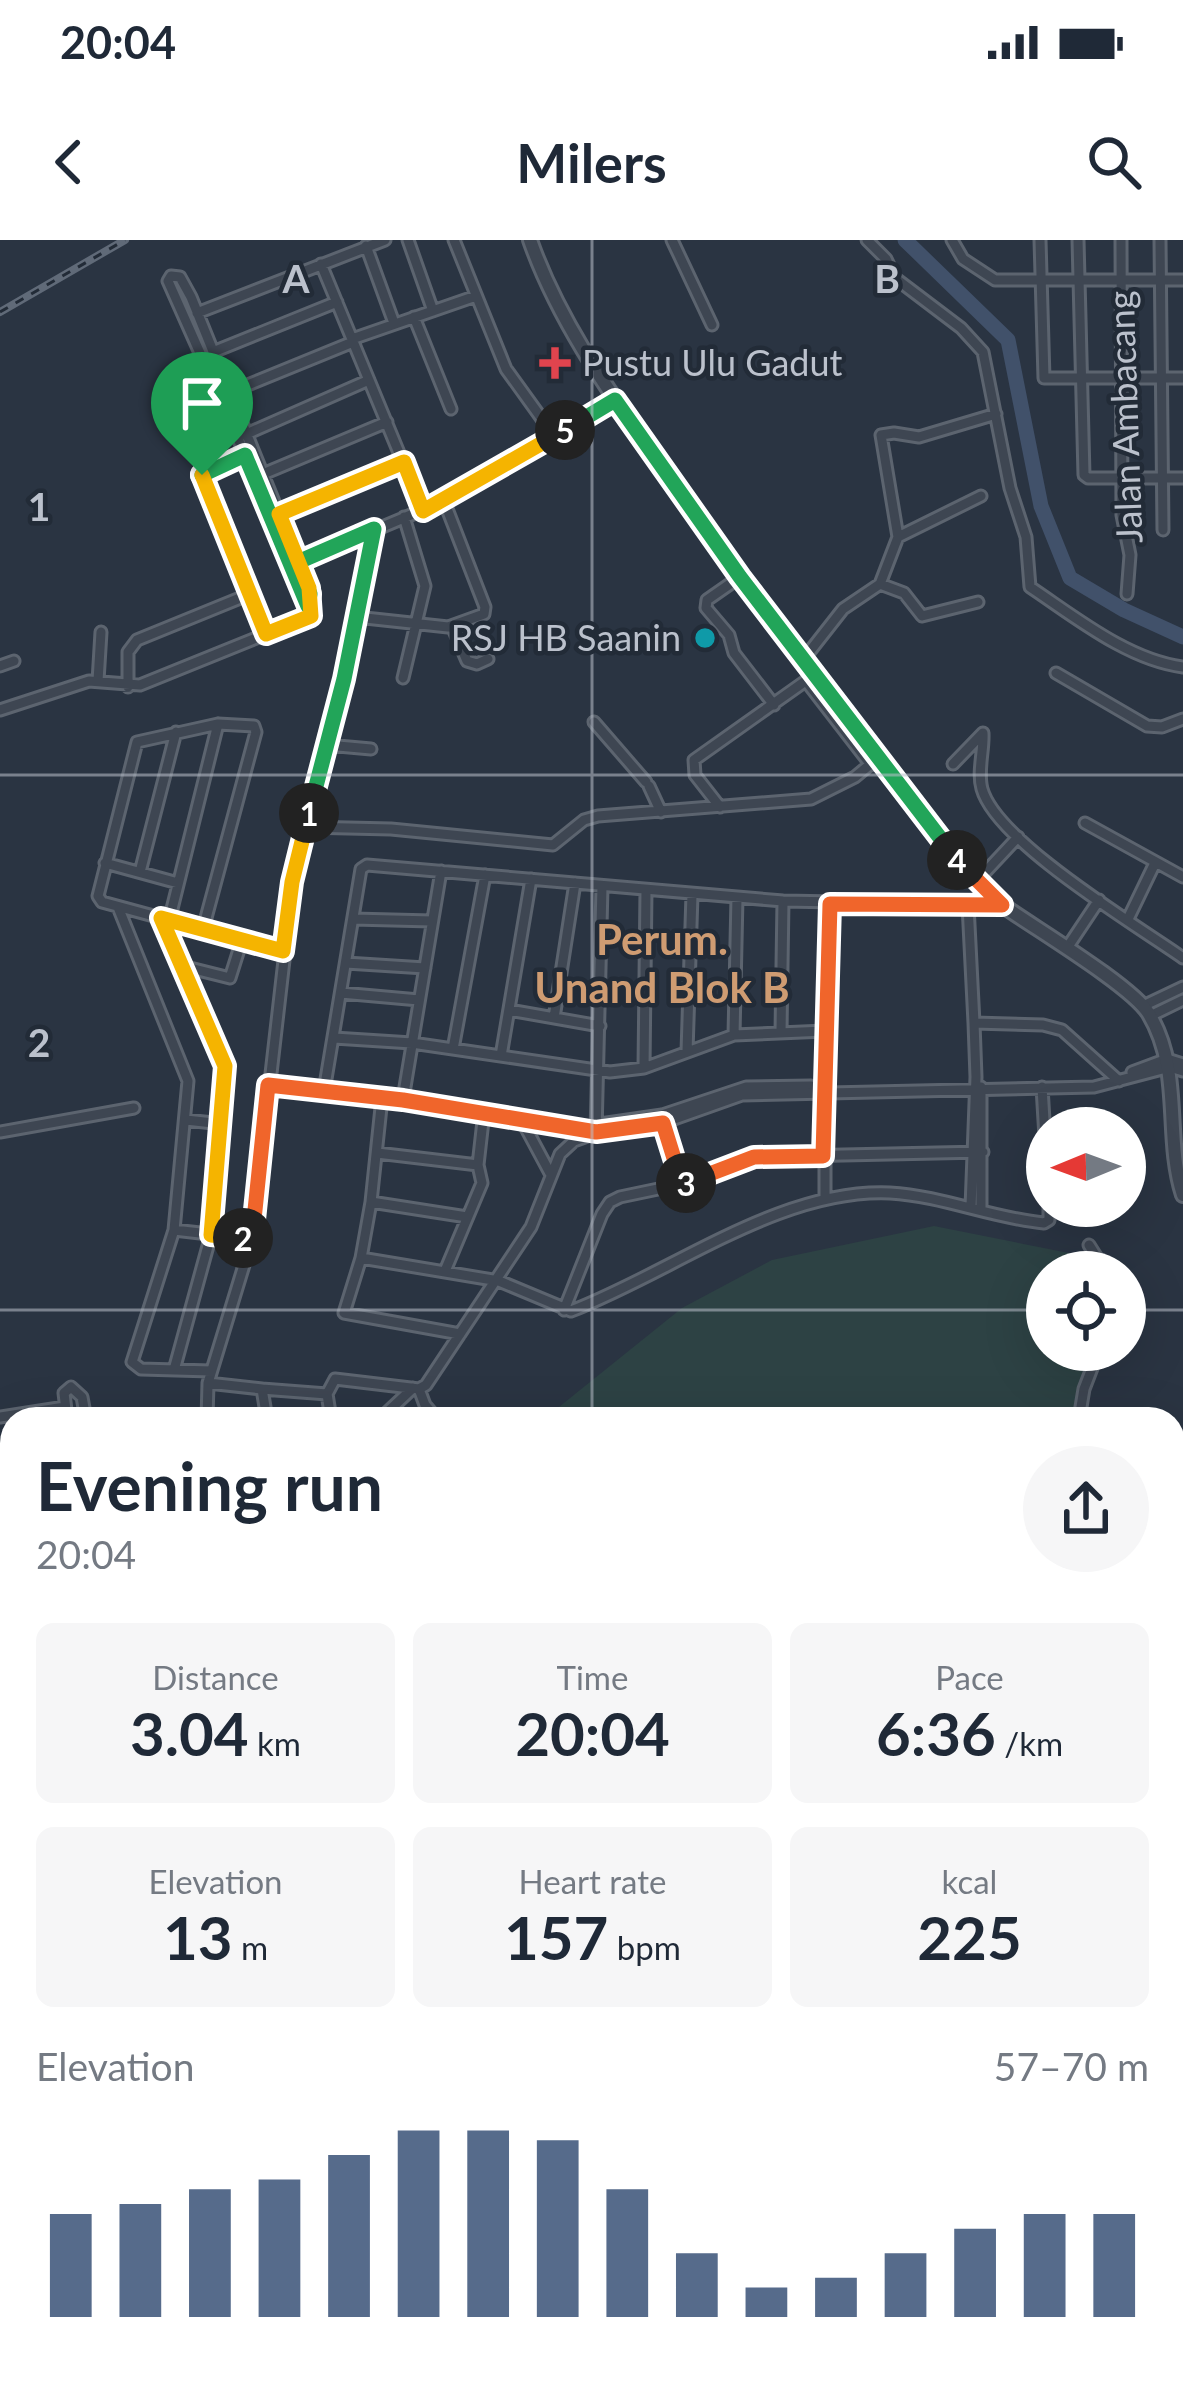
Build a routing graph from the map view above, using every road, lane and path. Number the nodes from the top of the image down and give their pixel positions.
1 (385, 240) edge
2 (408, 240) edge
3 (454, 240) edge
4 (530, 240) edge
5 (672, 240) edge
6 (867, 240) edge
7 (952, 240) edge
8 (1040, 240) edge
9 (1078, 240) edge
10 (1121, 240) edge
11 (1160, 240) edge
12 (366, 246) junction
13 (321, 264) junction
14 (1078, 279) junction
15 (1121, 279) junction
16 (1040, 280) junction
17 (1161, 280) junction
18 (1183, 280) edge
19 (476, 296) junction
20 (337, 302) junction
21 (433, 311) junction
22 (196, 313) junction
23 (414, 317) junction
24 (394, 323) junction
25 (712, 326) dead end
26 (353, 340) junction
27 (213, 352) junction
28 (1162, 378) junction
29 (1183, 378) edge
30 (1122, 379) junction
31 (369, 380) junction
32 (1080, 380) junction
33 (228, 393) junction
34 (615, 400) junction
35 (451, 410) dead end
36 (996, 414) junction
37 (387, 422) junction
38 (244, 435) junction
39 (555, 437) junction
40 (245, 455) junction
41 (404, 462) junction
42 (262, 474) junction
43 (1163, 478) junction
44 (1183, 478) edge
45 (1122, 479) junction
46 (981, 496) dead end
47 (444, 501) junction
48 (423, 511) junction
49 (279, 514) junction
50 (404, 517) junction
51 (374, 529) junction
52 (1163, 530) dead end
53 (898, 537) junction
54 (298, 562) junction
55 (740, 577) junction
56 (880, 584) junction
57 (1127, 593) dead end
58 (250, 594) junction
59 (978, 602) dead end
60 (311, 617) junction
61 (356, 617) junction
62 (416, 625) junction
63 (452, 626) junction
64 (101, 632) dead end
65 (266, 634) junction
66 (488, 659) dead end
67 (803, 660) junction
68 (14, 661) dead end
69 (0, 666) edge
70 (1183, 668) edge
71 (1056, 673) dead end
72 (403, 678) dead end
73 (810, 678) junction
74 (98, 681) junction
75 (128, 687) junction
76 (774, 704) junction
77 (0, 710) edge
78 (1183, 719) edge
79 (594, 722) dead end
80 (218, 724) junction
81 (176, 732) junction
82 (137, 742) junction
83 (327, 745) junction
84 (125, 746) dead end
85 (371, 749) dead end
86 (875, 761) junction
87 (953, 764) dead end
88 (720, 807) junction
89 (662, 812) junction
90 (1085, 823) dead end
91 (305, 827) junction
92 (1018, 837) junction
93 (105, 863) junction
94 (1155, 863) junction
95 (441, 871) junction
96 (140, 872) junction
97 (485, 875) junction
98 (1183, 877) edge
99 (531, 879) junction
100 (976, 882) junction
101 (178, 883) junction
102 (575, 884) junction
103 (602, 886) junction
104 (646, 890) junction
105 (692, 894) junction
106 (736, 897) junction
107 (1100, 900) junction
108 (783, 901) junction
109 (830, 904) junction
110 (968, 905) junction
111 (1002, 905) junction
112 (118, 907) junction
113 (353, 919) junction
114 (1128, 919) junction
115 (165, 920) junction
116 (433, 921) junction
117 (203, 929) junction
118 (242, 940) junction
119 (1067, 948) junction
120 (283, 951) junction
121 (1183, 958) edge
122 (346, 963) junction
123 (182, 966) junction
124 (425, 968) junction
125 (1183, 987) edge
126 (341, 993) junction
127 (419, 1000) junction
128 (1183, 1004) edge
129 (509, 1010) junction
130 (1147, 1011) junction
131 (554, 1018) junction
132 (974, 1023) junction
133 (600, 1026) junction
134 (825, 1031) junction
135 (781, 1033) junction
136 (734, 1035) junction
137 (334, 1038) junction
138 (412, 1043) junction
139 (453, 1049) junction
140 (687, 1052) junction
141 (501, 1056) junction
142 (1176, 1066) edge
143 (644, 1068) junction
144 (597, 1072) junction
145 (1118, 1079) junction
146 (977, 1084) junction
147 (268, 1085) junction
148 (1042, 1085) junction
149 (825, 1089) junction
150 (324, 1091) junction
151 (382, 1098) junction
152 (403, 1100) junction
153 (1043, 1107) edge
154 (134, 1108) dead end
155 (484, 1112) junction
156 (520, 1117) junction
157 (662, 1119) junction
158 (186, 1120) junction
159 (222, 1124) junction
160 (596, 1128) junction
161 (0, 1132) edge
162 (979, 1151) junction
163 (377, 1153) junction
164 (823, 1156) junction
165 (478, 1165) junction
166 (550, 1173) junction
167 (682, 1184) junction
168 (1183, 1195) edge
169 (825, 1197) junction
170 (370, 1202) junction
171 (976, 1208) junction
172 (467, 1217) junction
173 (1026, 1221) edge
174 (174, 1230) junction
175 (211, 1235) junction
176 (252, 1239) junction
177 (1090, 1245) dead end
178 (1094, 1251) edge
179 (361, 1258) junction
180 (445, 1271) junction
181 (499, 1280) junction
182 (563, 1310) junction
183 (460, 1334) junction
184 (174, 1370) junction
185 (211, 1371) junction
186 (1091, 1371) edge
187 (208, 1383) junction
188 (416, 1388) junction
189 (262, 1389) junction
190 (327, 1394) junction
191 (66, 1407) edge
192 (82, 1407) edge
193 (207, 1407) edge
194 (265, 1407) edge
195 (329, 1407) edge
196 (394, 1407) edge
197 (427, 1407) edge
198 (1081, 1407) edge

1 - 12 street
2 - 21 street
3 - 19 street
4 - 34 street
5 - 25 street
6 - 36 street
7 - 16 street
8 - 16 street
9 - 14 street
10 - 15 street, Jalan Ambacang
11 - 17 street
12 - 13 street
12 - 24 street
13 - 20 street
13 - 22 street
14 - 15 street
14 - 16 street
14 - 32 street
15 - 17 street
15 - 30 street, Jalan Ambacang
16 - 32 street
17 - 18 street
17 - 28 street
19 - 21 street
19 - 39 street
20 - 26 street
20 - 27 street
21 - 23 street
22 - 27 street
22 - 40 street
23 - 24 street
23 - 35 street
24 - 26 street
26 - 31 street
26 - 33 street
27 - 33 street
28 - 29 street
28 - 30 street
28 - 43 street
30 - 32 street
30 - 45 street, Jalan Ambacang
31 - 37 street
31 - 38 street
32 - 45 street
33 - 38 street
34 - 39 street
34 - 55 street
36 - 53 street
36 - 70 street
37 - 41 street
37 - 42 street
38 - 42 street
39 - 47 street
40 - 58 street
40 - 60 street
41 - 48 street
41 - 49 street
42 - 49 street
43 - 44 street
43 - 45 street
43 - 52 street
45 - 57 street, Jalan Ambacang
46 - 53 street
47 - 48 street
47 - 63 street
48 - 50 street
49 - 54 street
50 - 51 street
50 - 62 street
51 - 54 street
51 - 61 street
53 - 56 street
54 - 60 street
55 - 67 street
55 - 76 street
56 - 59 street
56 - 67 street
58 - 65 street
58 - 75 street
60 - 65 street
61 - 62 street
61 - 83 street
62 - 63 street
62 - 72 street
63 - 66 street
64 - 74 street
65 - 75 street
67 - 73 street
68 - 69 street
71 - 78 street
73 - 76 street
73 - 86 street
74 - 75 street
74 - 77 street
76 - 88 street
79 - 89 street
80 - 81 street
80 - 101 street
80 - 117 street
81 - 82 street
81 - 96 street
82 - 84 street
82 - 93 street
83 - 85 street
83 - 91 street
86 - 88 street
86 - 100 street
87 - 92 street
88 - 89 street
89 - 91 street
90 - 94 street
91 - 120 street
92 - 100 street
92 - 107 street
93 - 96 street
93 - 112 street
94 - 98 street
94 - 114 street
95 - 97 street
95 - 113 street
95 - 116 street
96 - 101 street
97 - 99 street
97 - 139 street
99 - 102 street
99 - 129 street
100 - 111 street
101 - 115 street
102 - 103 street
102 - 131 street
103 - 104 street
103 - 133 street
104 - 105 street
104 - 143 street
105 - 106 street
105 - 140 street
106 - 108 street
106 - 136 street
107 - 114 street
107 - 119 street
108 - 109 street
108 - 135 street
109 - 110 street
109 - 134 street
110 - 111 street
110 - 132 street
111 - 119 street
112 - 115 street
112 - 158 street
113 - 116 street
113 - 122 street
114 - 121 street
115 - 117 street
115 - 123 street
116 - 124 street
117 - 118 street
118 - 120 street
118 - 123 street
119 - 130 street
120 - 147 street
122 - 124 street
122 - 126 street
123 - 159 street
124 - 127 street
125 - 130 street
126 - 127 street
126 - 137 street
127 - 138 street
128 - 130 street
129 - 131 street
129 - 141 street
130 - 142 street
131 - 133 street
132 - 145 street
132 - 146 street
133 - 144 street
134 - 135 street
134 - 149 street
135 - 136 street
136 - 140 street
137 - 138 street
137 - 150 street
138 - 139 street
138 - 152 street
139 - 141 street
140 - 143 street
141 - 144 street
142 - 145 street
142 - 168 street
143 - 144 street
144 - 160 street
145 - 148 street
146 - 148 street
146 - 149 street
146 - 162 street
147 - 150 street
147 - 176 street
148 - 153 street
149 - 157 street
149 - 164 street
150 - 151 street
151 - 152 street
151 - 163 street
152 - 155 street
154 - 161 street
155 - 156 street
155 - 165 street
156 - 160 street
156 - 166 street
157 - 160 street
157 - 167 street
158 - 159 street
158 - 174 street
159 - 175 street
160 - 166 street
162 - 164 street
162 - 171 street
163 - 165 street
163 - 170 street
164 - 167 street
164 - 169 street
165 - 172 street
166 - 181 street
167 - 182 street
169 - 171 street
169 - 182 street
170 - 172 street
170 - 179 street
171 - 173 street
172 - 180 street
174 - 175 street
174 - 184 street
175 - 176 street
175 - 184 street
176 - 185 street
177 - 178 street
179 - 180 street
179 - 183 street
180 - 181 street
181 - 182 street
181 - 183 street
183 - 188 street
184 - 185 street
185 - 187 street
186 - 198 street
187 - 189 street
187 - 193 street
188 - 190 street
188 - 196 street
188 - 197 street
189 - 190 street
189 - 194 street
190 - 195 street
191 - 192 street

